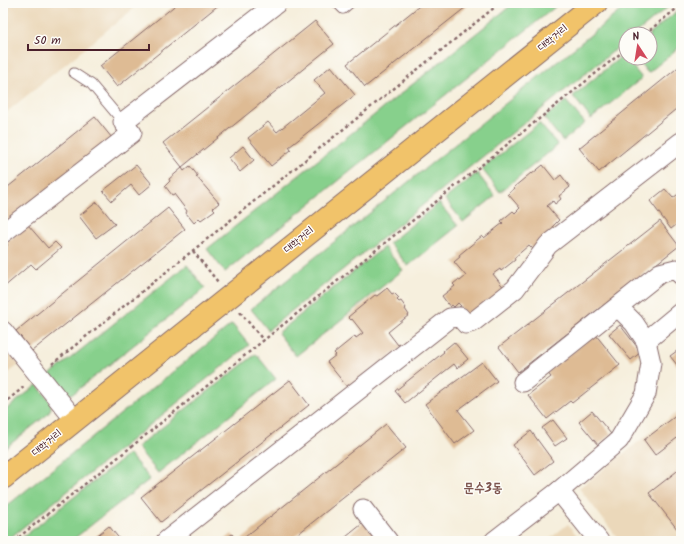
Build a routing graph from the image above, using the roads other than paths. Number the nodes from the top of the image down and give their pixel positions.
1 (277, 3) edge
2 (337, 3) edge
3 (350, 3) edge
4 (596, 3) edge
5 (74, 72) dead end
6 (123, 122) junction
7 (681, 142) edge
8 (3, 233) edge
9 (681, 275) edge
10 (618, 307) junction
11 (681, 312) edge
12 (3, 331) edge
13 (646, 341) junction
14 (523, 382) dead end
15 (75, 420) junction
16 (3, 478) edge
17 (559, 491) junction
18 (362, 508) dead end
19 (166, 541) edge
20 (388, 541) edge
21 (494, 541) edge
22 (599, 541) edge

1 - 6 street
2 - 3 lane
4 - 15 main road, 대학거리
5 - 6 lane
6 - 8 street
7 - 19 street
9 - 10 street
10 - 13 street
10 - 14 street
11 - 13 street
12 - 15 street
13 - 17 street
15 - 16 main road, 대학거리
17 - 21 street
17 - 22 street
18 - 20 street

